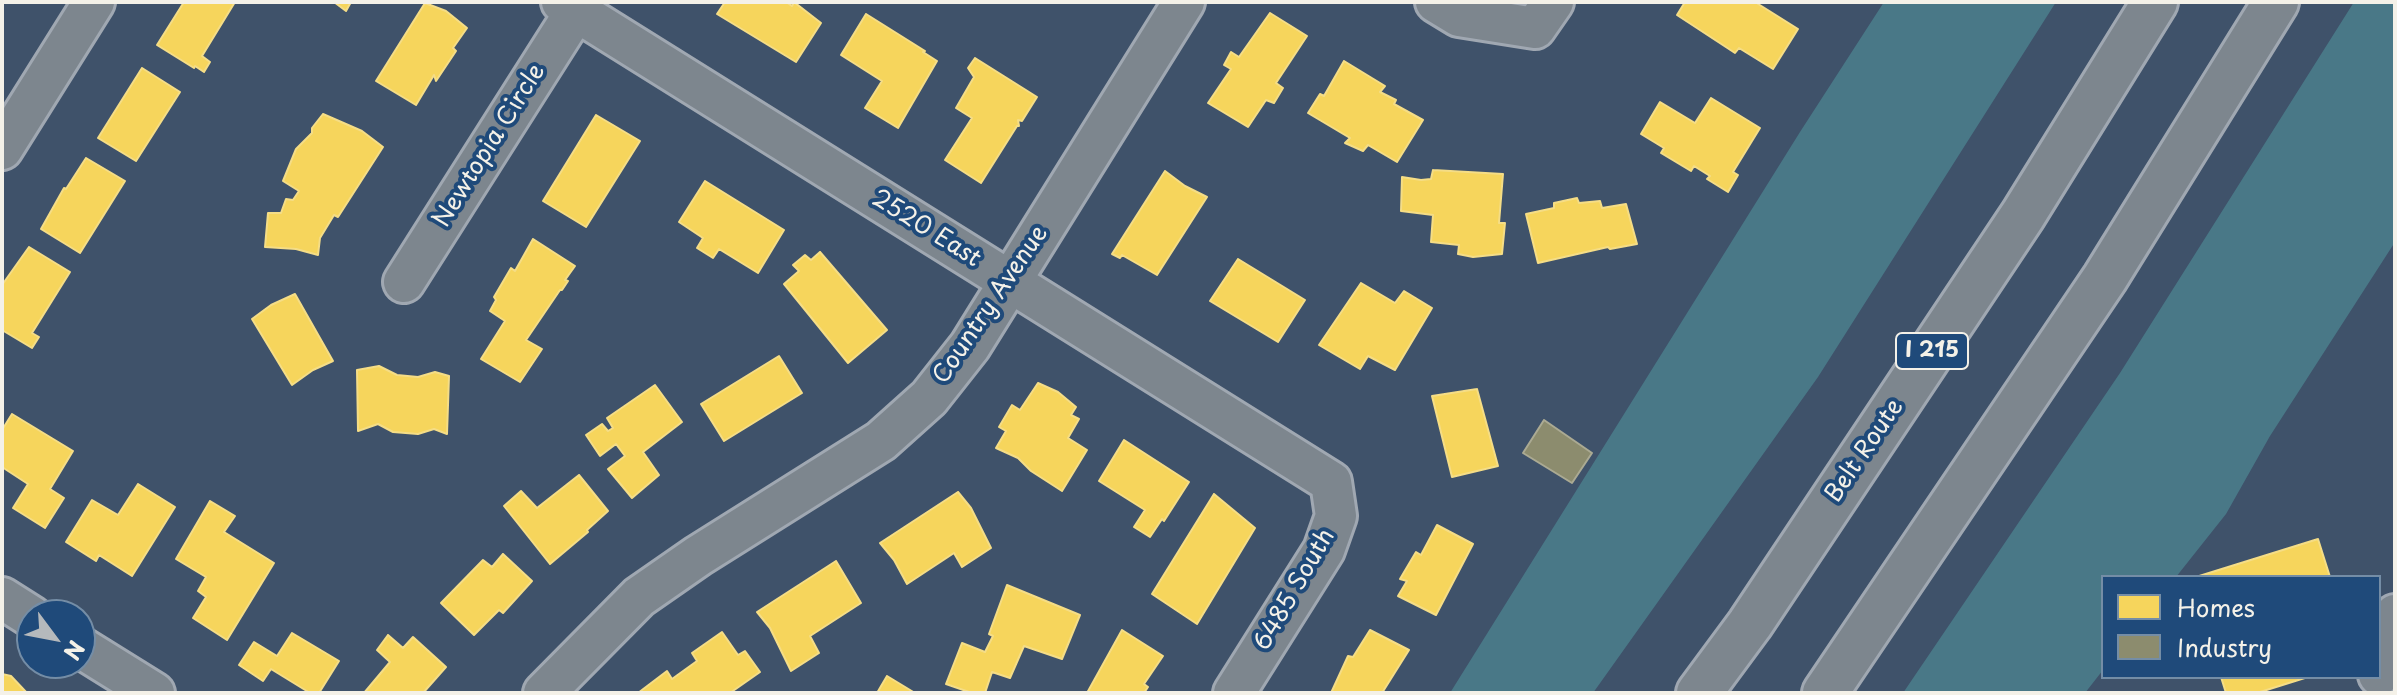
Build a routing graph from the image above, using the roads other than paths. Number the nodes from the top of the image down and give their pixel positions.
1 (94, 2) edge
2 (1184, 2) edge
3 (1436, 2) edge
4 (2155, 2) edge
5 (2276, 2) edge
6 (569, 6) edge
7 (1544, 15) edge
8 (2, 149) edge
9 (1009, 281) junction
10 (404, 282) dead end
11 (1331, 482) joint
12 (2395, 615) edge
13 (96, 657) edge
14 (2381, 662) edge
15 (154, 693) edge
16 (544, 693) edge
17 (1234, 693) edge
18 (1699, 693) edge
19 (1825, 693) edge

1 - 8 street
2 - 9 street, Country Avenue
3 - 7 street
4 - 18 highway, Belt Route / I 215
5 - 19 highway
6 - 9 street, 2520 East
6 - 10 street, Newtopia Circle
9 - 11 street, 2520 East
9 - 16 street, Country Avenue
11 - 17 street, 6485 South
12 - 14 street
13 - 15 street

